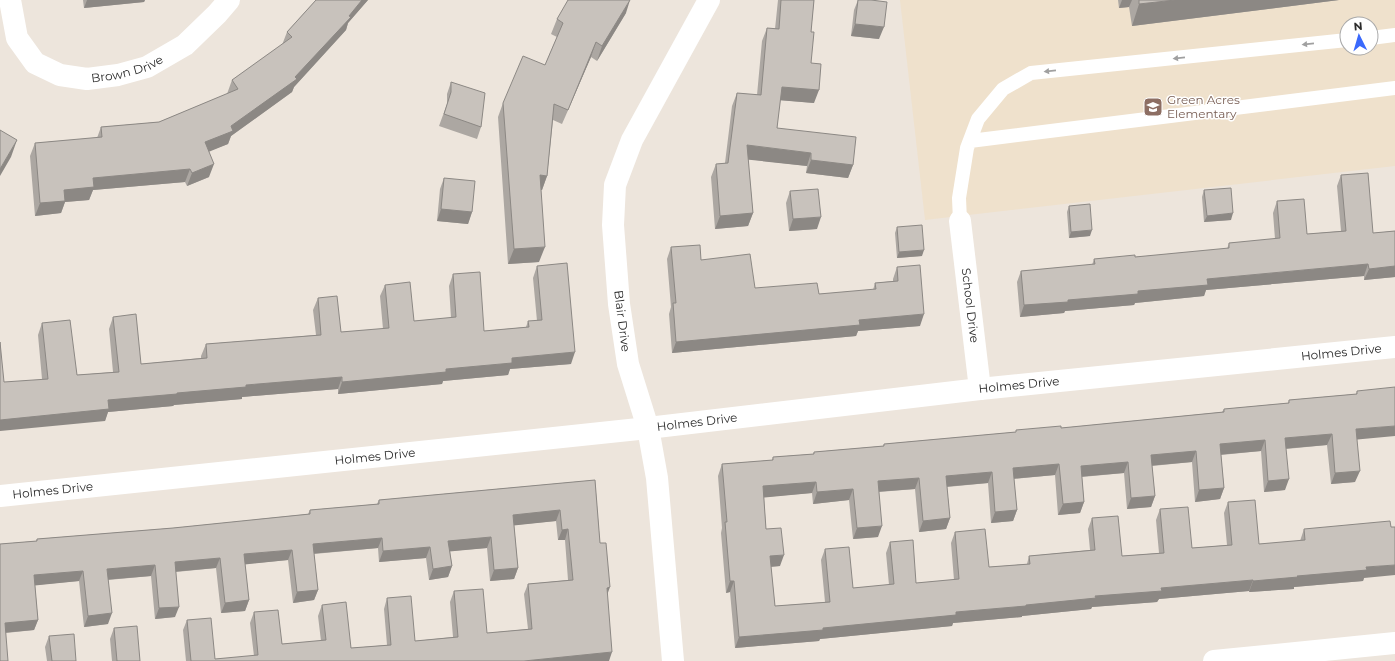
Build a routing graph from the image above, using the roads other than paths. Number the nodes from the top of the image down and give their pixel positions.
1 (10, 0) edge
2 (229, 0) edge
3 (709, 0) edge
4 (1395, 35) edge
5 (1379, 37) edge
6 (1339, 41) edge
7 (1395, 88) edge
8 (970, 141) junction
9 (960, 222) joint
10 (1395, 347) edge
11 (980, 389) junction
12 (648, 428) junction
13 (0, 496) edge
14 (1395, 643) edge
15 (673, 661) edge
16 (1214, 661) edge

1 - 2 street, Brown Drive
3 - 12 street, Blair Drive
4 - 5 lane
6 -> 8 lane
7 - 8 lane
8 - 9 lane
9 - 11 street, School Drive
10 - 11 street, Holmes Drive
11 - 12 street, Holmes Drive
12 - 13 street, Holmes Drive
12 - 15 street, Blair Drive
14 - 16 street

